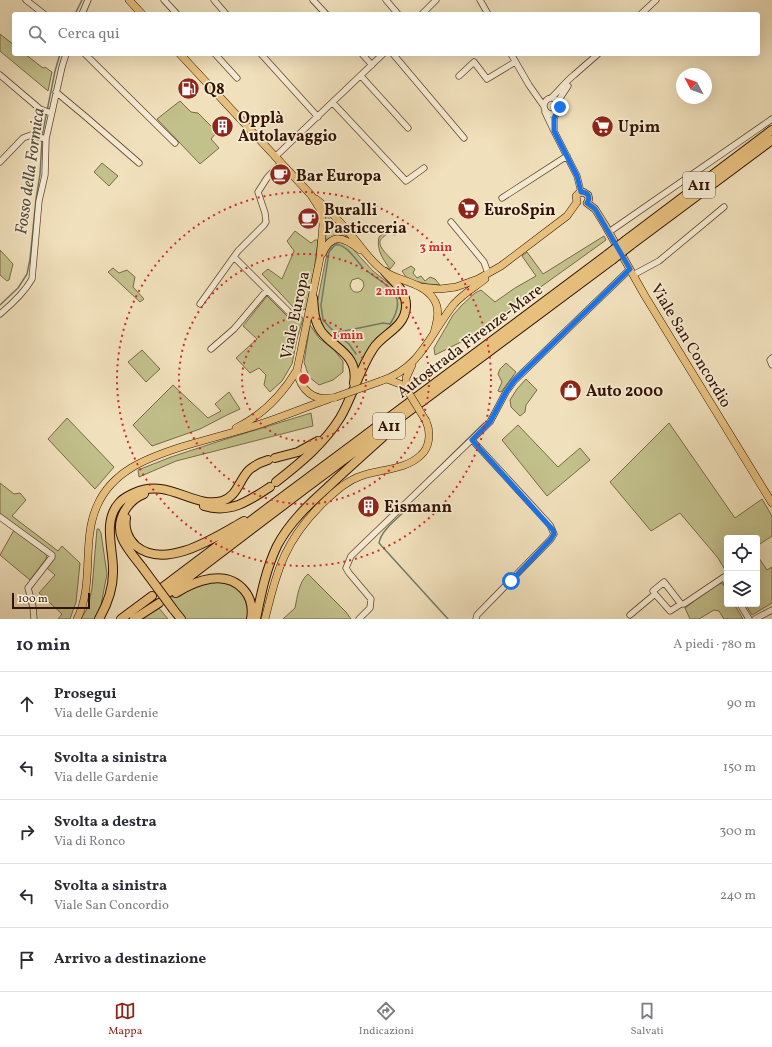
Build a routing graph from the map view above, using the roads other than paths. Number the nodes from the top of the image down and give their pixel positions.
1 (26, 0) edge
2 (88, 0) edge
3 (129, 0) edge
4 (164, 0) edge
5 (214, 0) edge
6 (313, 0) edge
7 (386, 0) edge
8 (436, 0) edge
9 (480, 0) edge
10 (656, 0) edge
11 (41, 12) edge
12 (83, 12) edge
13 (140, 12) edge
14 (175, 12) edge
15 (224, 12) edge
16 (324, 12) edge
17 (396, 12) edge
18 (424, 12) edge
19 (487, 12) edge
20 (643, 12) edge
21 (65, 56) edge
22 (87, 56) edge
23 (182, 56) edge
24 (216, 56) edge
25 (263, 56) edge
26 (364, 56) edge
27 (381, 56) edge
28 (395, 56) edge
29 (512, 56) edge
30 (596, 56) edge
31 (516, 62) junction
32 (372, 65) junction
33 (579, 72) junction
34 (0, 75) edge
35 (361, 76) junction
36 (459, 76) dead end
37 (237, 78) dead end
38 (56, 92) junction
39 (551, 98) junction
40 (558, 101) junction
41 (333, 103) junction
42 (543, 105) junction
43 (545, 112) junction
44 (557, 112) junction
45 (51, 113) junction
46 (318, 117) junction
47 (772, 119) edge
48 (408, 128) dead end
49 (772, 130) edge
50 (554, 131) junction
51 (464, 138) dead end
52 (46, 139) junction
53 (772, 140) edge
54 (175, 143) dead end
55 (567, 156) junction
56 (278, 160) junction
57 (0, 162) edge
58 (139, 163) dead end
59 (424, 168) dead end
60 (581, 192) junction
61 (311, 195) junction
62 (502, 198) dead end
63 (577, 202) junction
64 (587, 203) junction
65 (724, 207) dead end
66 (451, 222) dead end
67 (609, 232) junction
68 (629, 242) junction
69 (234, 257) junction
70 (610, 257) junction
71 (320, 258) junction
72 (370, 259) junction
73 (501, 266) junction
74 (385, 272) junction
75 (632, 272) junction
76 (488, 273) junction
77 (418, 287) junction
78 (267, 290) junction
79 (313, 298) junction
80 (200, 304) dead end
81 (288, 312) dead end
82 (0, 314) edge
83 (434, 333) junction
84 (210, 349) dead end
85 (772, 358) edge
86 (412, 363) junction
87 (772, 365) edge
88 (297, 370) junction
89 (384, 380) junction
90 (407, 390) junction
91 (334, 397) junction
92 (348, 401) junction
93 (409, 411) junction
94 (223, 434) junction
95 (324, 438) junction
96 (472, 440) junction
97 (133, 497) junction
98 (772, 504) edge
99 (269, 507) junction
100 (0, 517) edge
101 (724, 578) edge
102 (167, 592) junction
103 (655, 594) junction
104 (680, 604) junction
105 (742, 607) edge
106 (171, 610) junction
107 (772, 610) edge
108 (630, 615) dead end
109 (34, 619) edge
110 (77, 619) edge
111 (99, 619) edge
112 (121, 619) edge
113 (134, 619) edge
114 (176, 619) edge
115 (181, 619) edge
116 (251, 619) edge
117 (256, 619) edge
118 (265, 619) edge
119 (359, 619) edge
120 (476, 619) edge
121 (749, 619) edge
122 (755, 619) edge

1 - 11 street
2 - 12 street
3 - 13 main road
4 - 14 street
5 - 15 street
6 - 16 street
7 - 17 street
8 - 18 street
9 - 19 street
10 - 20 street
21 - 38 street
22 - 54 street
23 - 56 main road, Viale Europa
24 - 37 street
25 - 46 street
26 - 32 street
27 - 32 street
28 - 51 street
29 - 31 street, Viale San Concordio
30 - 33 street
31 - 36 street
31 - 42 street, Viale San Concordio
32 - 35 street
33 - 39 street
33 - 40 street
34 - 45 street
35 - 41 street
35 - 48 street
38 - 45 street
38 - 58 street
39 - 40 street
39 - 42 street
40 - 44 street
41 - 46 street
41 - 59 street
42 - 43 street, Viale San Concordio
43 - 44 street
43 - 50 street, Viale San Concordio
44 - 50 street
45 - 52 street
46 - 56 street
47 - 67 street
49 - 68 highway, Autostrada Firenze-Mare / A11
50 - 55 street, Viale San Concordio
52 - 57 street
52 - 82 street
53 - 68 highway, Autostrada Firenze-Mare / A11
55 - 60 street, Viale San Concordio
55 - 62 street
56 - 61 main road, Viale Europa
56 - 69 street
60 - 63 main road
60 - 64 main road, Viale San Concordio
61 - 71 main road, Viale Europa
61 - 72 main road, Viale Europa
63 - 64 main road
63 - 73 main road, Viale Europa
64 - 67 main road, Viale San Concordio
65 - 75 street
66 - 76 street
67 - 75 main road, Viale San Concordio
68 - 70 highway, Autostrada Firenze-Mare / A11, bridge
69 - 78 street
69 - 80 street
70 - 93 highway, Autostrada Firenze-Mare / A11
70 - 99 highway, Autostrada Firenze-Mare / A11
71 - 72 main road, Viale Europa
71 - 79 main road, Viale Europa
72 - 74 main road, Viale Europa
73 - 76 main road, Viale Europa
73 - 83 main road, Viale Europa
74 - 77 main road, Viale Europa
74 - 92 highway
75 - 96 street
75 - 98 main road, Viale San Concordio
76 - 77 main road, Viale Europa
77 - 83 main road, Viale Europa
78 - 81 street
78 - 84 street
79 - 88 main road, Viale Europa
79 - 92 highway
83 - 86 main road, Viale Europa
85 - 87 street
86 - 89 main road, Viale Europa
86 - 90 main road
88 - 91 main road, Viale Europa
88 - 94 main road
89 - 90 main road
89 - 91 main road, Viale Europa, bridge
90 - 118 main road, bridge
91 - 94 main road
92 - 95 highway
93 - 102 highway, Autostrada Firenze-Mare / A11
93 - 117 highway
94 - 110 main road
95 - 97 highway
95 - 97 highway
96 - 119 street
96 - 120 street
97 - 99 highway
97 - 106 highway, bridge
97 - 111 highway
99 - 102 highway, Autostrada Firenze-Mare / A11
100 - 109 street
101 - 104 street
102 - 116 highway
103 - 104 street
103 - 104 street
103 - 108 street
105 - 121 street
106 - 114 highway
106 - 115 highway
107 - 122 street
112 - 113 highway

